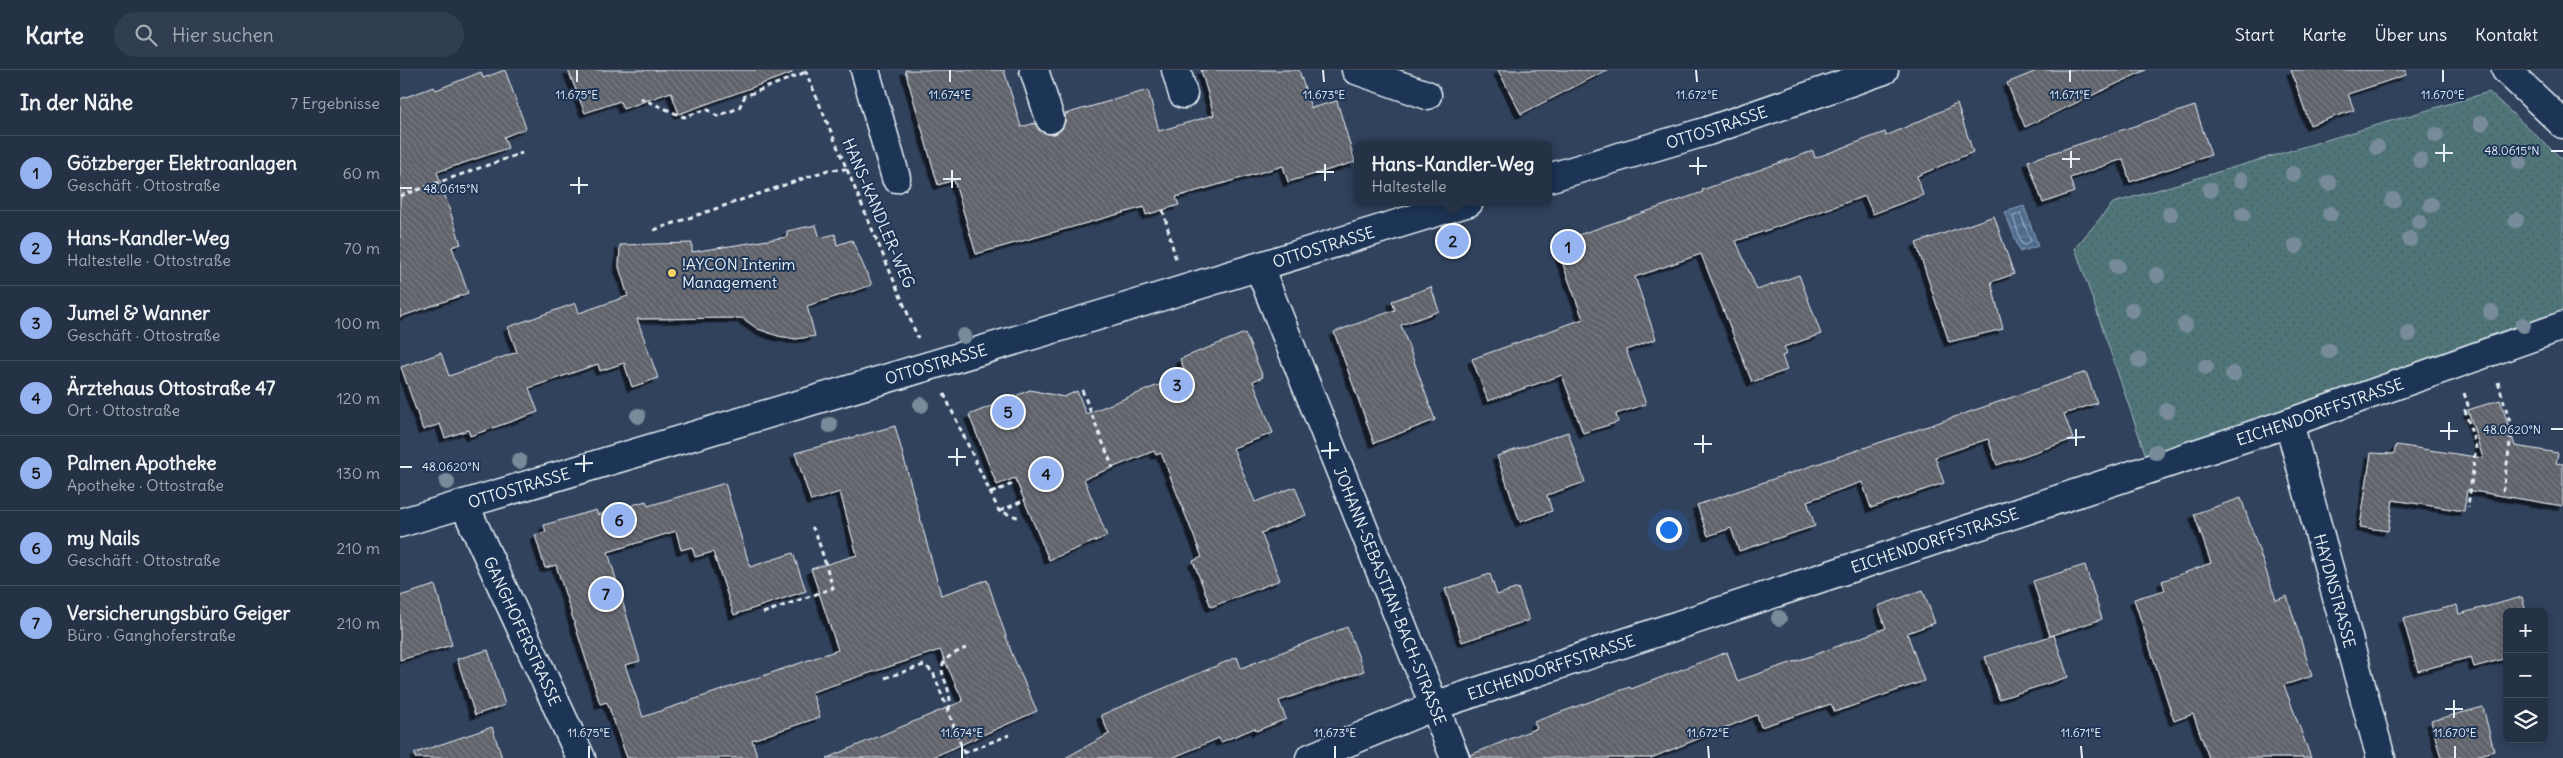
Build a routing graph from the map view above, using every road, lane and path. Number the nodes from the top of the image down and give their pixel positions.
1 (864, 70) edge
2 (1034, 70) edge
3 (1356, 70) edge
4 (1884, 70) edge
5 (2506, 70) edge
6 (805, 71) edge
7 (1427, 95) dead end
8 (640, 98) dead end
9 (1050, 119) dead end
10 (2563, 124) edge
11 (522, 153) dead end
12 (847, 169) junction
13 (1552, 177) edge
14 (896, 178) dead end
15 (400, 196) edge
16 (1456, 206) edge
17 (1163, 210) dead end
18 (654, 230) dead end
19 (1174, 251) dead end
20 (1259, 267) junction
21 (2563, 326) edge
22 (930, 366) junction
23 (1082, 390) dead end
24 (2503, 401) dead end
25 (2466, 410) dead end
26 (2289, 423) junction
27 (1113, 468) dead end
28 (1017, 482) dead end
29 (2503, 491) dead end
30 (991, 493) junction
31 (1024, 500) dead end
32 (464, 504) junction
33 (2468, 508) dead end
34 (999, 511) junction
35 (1020, 518) dead end
36 (400, 523) edge
37 (812, 528) dead end
38 (763, 613) dead end
39 (966, 648) dead end
40 (886, 678) dead end
41 (1434, 706) junction
42 (949, 710) junction
43 (1009, 735) dead end
44 (964, 752) junction
45 (581, 758) edge
46 (966, 758) edge
47 (1310, 758) edge
48 (1455, 758) edge
49 (2381, 758) edge

1 - 14 street
2 - 9 street
3 - 7 street
4 - 13 street, OTTOSTRASSE
5 - 10 street
6 - 8 path
6 - 12 path, HANS-KANDLER-WEG
11 - 15 path
12 - 18 path
12 - 22 path, HANS-KANDLER-WEG
16 - 20 street, OTTOSTRASSE
17 - 19 path
20 - 22 street, OTTOSTRASSE
20 - 41 street, JOHANN-SEBASTIAN-BACH-STRASSE
21 - 26 street, EICHENDORFFSTRASSE
22 - 30 path, HANS-KANDLER-WEG
22 - 32 street, OTTOSTRASSE
23 - 27 path
24 - 29 path
25 - 33 path
26 - 41 street, EICHENDORFFSTRASSE
26 - 49 street, HAYDNSTRASSE
28 - 30 path
30 - 34 path, HANS-KANDLER-WEG
31 - 34 path
32 - 36 street, OTTOSTRASSE
32 - 45 street, GANGHOFERSTRASSE
34 - 35 path
37 - 38 path
39 - 42 path
40 - 42 path
41 - 47 street, EICHENDORFFSTRASSE
41 - 48 street, JOHANN-SEBASTIAN-BACH-STRASSE
42 - 44 path
43 - 44 path
44 - 46 path

